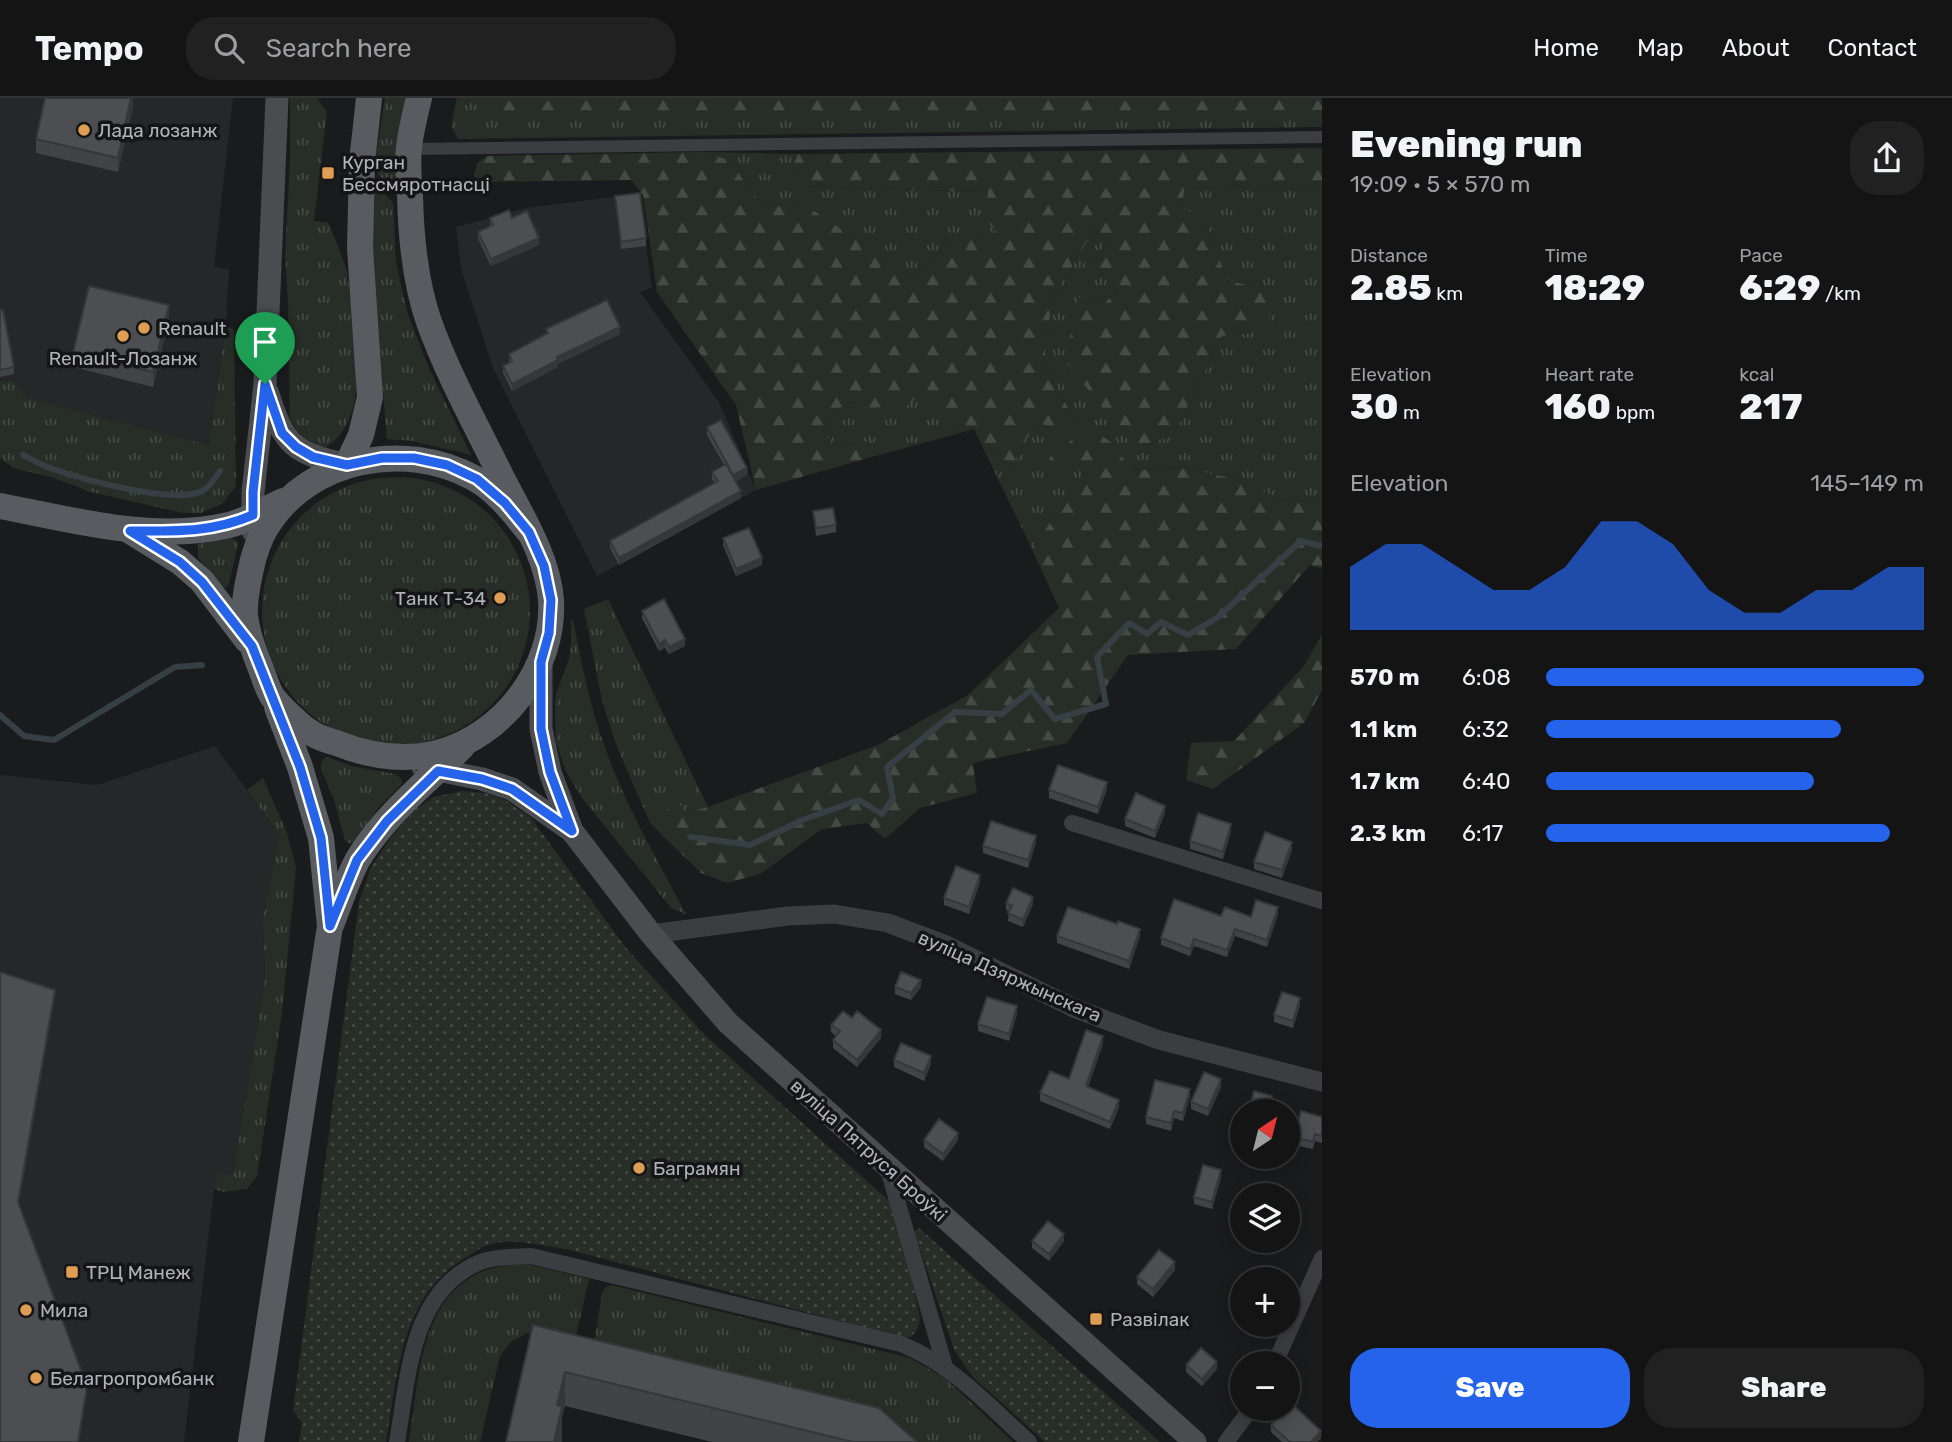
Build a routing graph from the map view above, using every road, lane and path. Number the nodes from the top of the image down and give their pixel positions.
1 (277, 98) edge
2 (369, 98) edge
3 (419, 98) edge
4 (1322, 138) edge
5 (408, 149) junction
6 (265, 384) junction
7 (347, 465) junction
8 (291, 497) junction
9 (0, 506) edge
10 (253, 515) junction
11 (130, 531) junction
12 (529, 532) junction
13 (253, 558) junction
14 (252, 646) junction
15 (541, 662) junction
16 (272, 696) junction
17 (469, 740) junction
18 (394, 757) junction
19 (438, 771) junction
20 (1072, 823) dead end
21 (572, 831) junction
22 (1322, 901) edge
23 (330, 926) junction
24 (651, 934) junction
25 (1322, 1082) edge
26 (887, 1166) junction
27 (1321, 1262) edge
28 (1280, 1351) edge
29 (945, 1367) junction
30 (1242, 1421) edge
31 (251, 1442) edge
32 (397, 1442) edge
33 (1029, 1442) edge
34 (1195, 1442) edge
35 (1226, 1442) edge

1 - 6 main road
2 - 7 main road
3 - 5 main road
4 - 5 street
5 - 12 main road
6 - 7 main road
6 - 10 main road
7 - 8 main road
7 - 12 main road
8 - 10 main road
8 - 13 main road
9 - 11 main road
10 - 11 main road
10 - 13 main road
11 - 14 main road
12 - 15 main road
13 - 14 main road
14 - 16 main road
15 - 17 main road
15 - 21 main road, вуліца Пятруся Броўкі
16 - 18 main road
16 - 23 main road
17 - 18 main road
17 - 19 main road
18 - 19 main road, вуліца Пятруся Броўкі
19 - 21 main road, вуліца Пятруся Броўкі
19 - 23 main road
20 - 22 street
21 - 24 main road, вуліца Пятруся Броўкі
23 - 31 main road
24 - 25 street, вуліца Дзяржынскага
24 - 26 main road, вуліца Пятруся Броўкі
26 - 29 street
26 - 34 main road, вуліца Пятруся Броўкі
27 - 28 street
29 - 32 street
29 - 33 street
30 - 35 street

